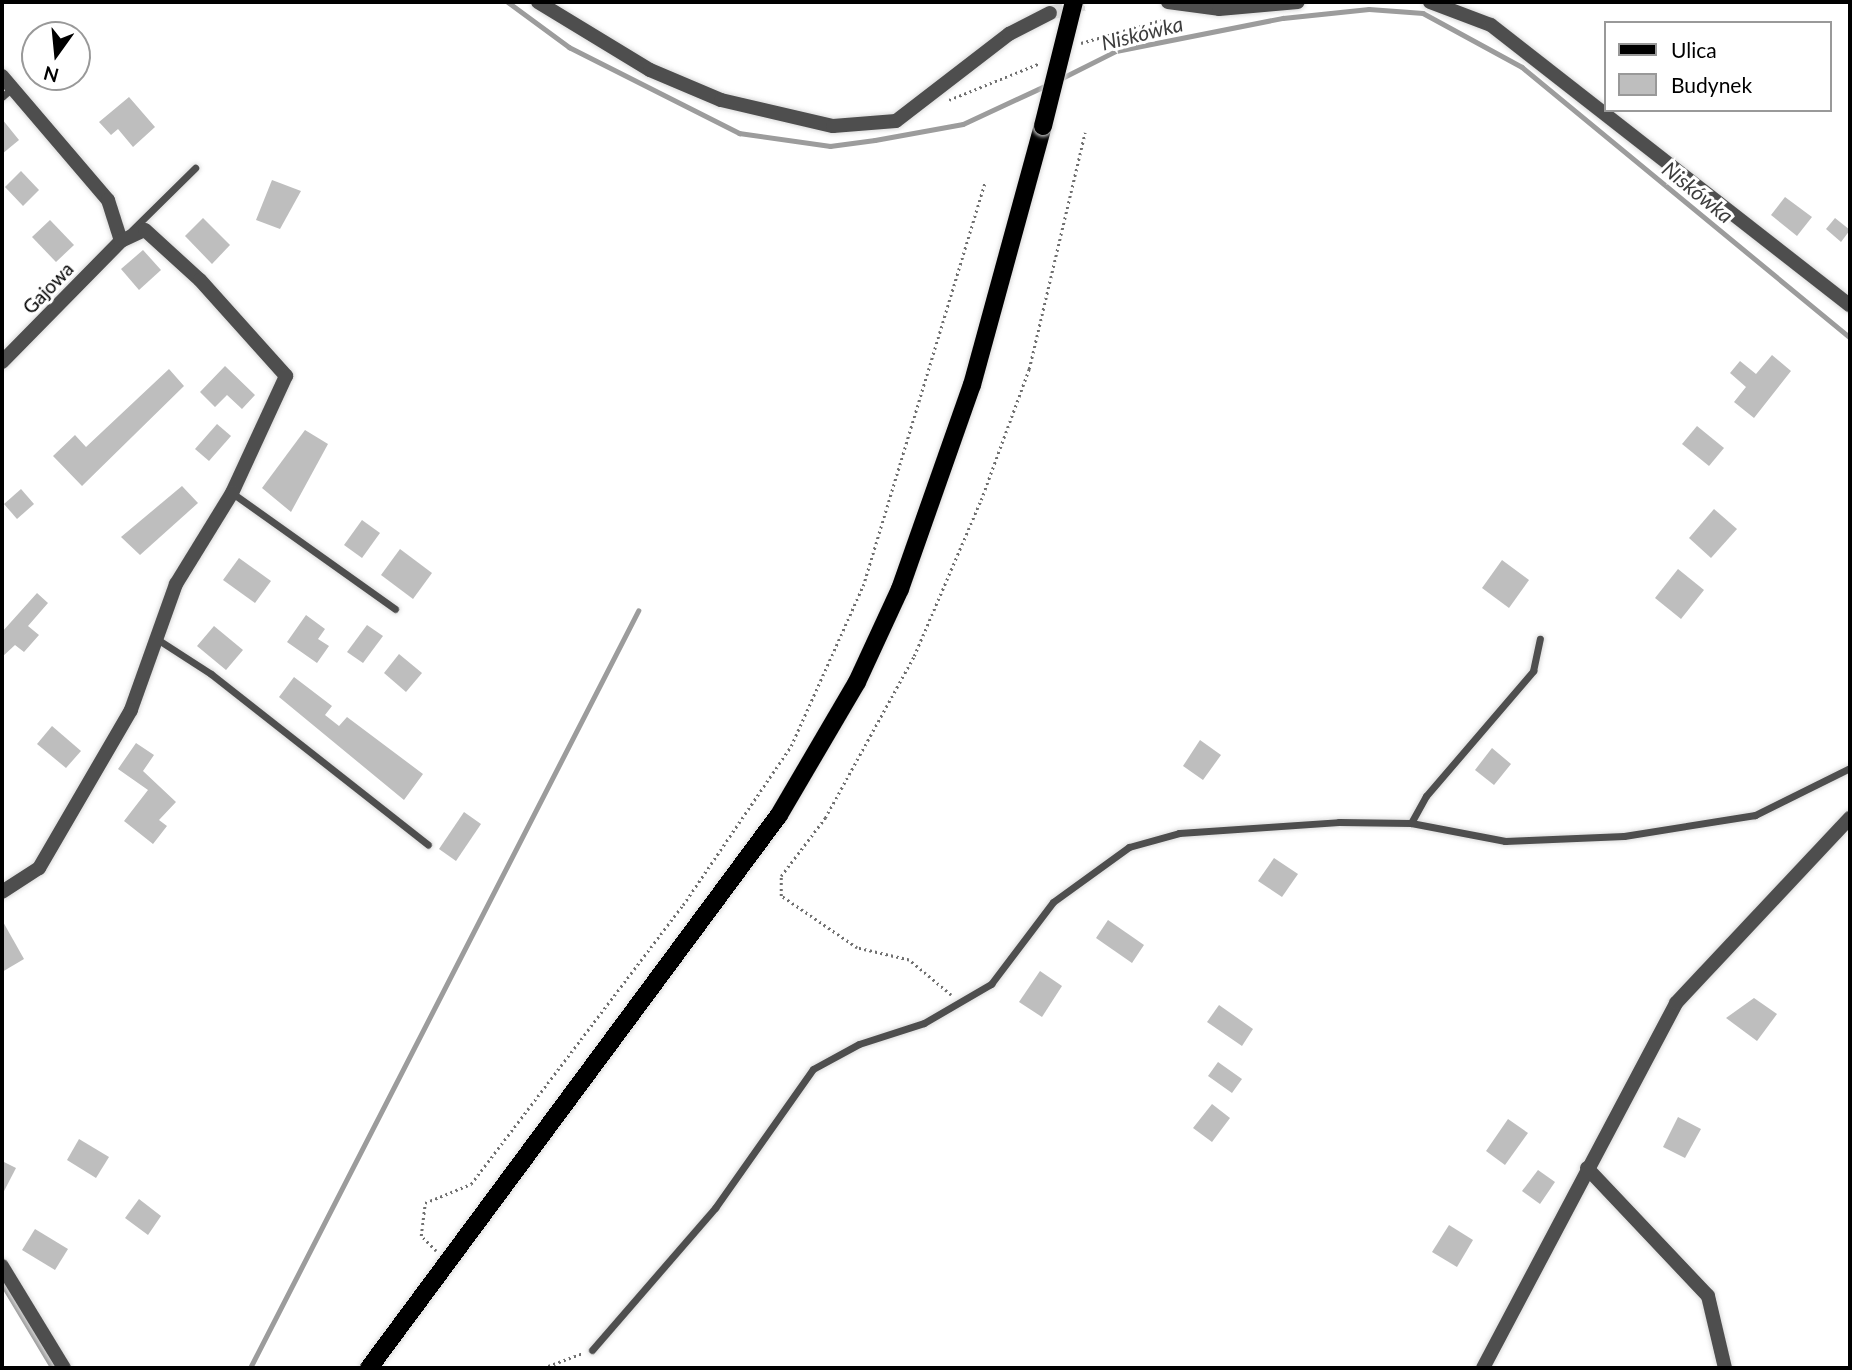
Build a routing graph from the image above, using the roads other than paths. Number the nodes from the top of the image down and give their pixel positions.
1 (538, 2) edge
2 (1074, 2) edge
3 (1168, 2) edge
4 (1298, 2) edge
5 (1430, 2) edge
6 (1050, 13) tunnel mouth
7 (2, 76) edge
8 (7, 92) edge
9 (195, 168) dead end
10 (121, 241) junction
11 (1850, 305) edge
12 (2, 362) edge
13 (232, 493) junction
14 (395, 609) dead end
15 (157, 639) junction
16 (1540, 639) dead end
17 (1850, 768) edge
18 (1850, 818) edge
19 (1411, 823) junction
20 (428, 845) dead end
21 (2, 892) edge
22 (1587, 1168) junction
23 (2, 1266) edge
24 (592, 1350) road end
25 (64, 1368) edge
26 (369, 1368) edge
27 (1483, 1368) edge
28 (1725, 1368) edge

1 - 6 street
2 - 26 main road, bridge
3 - 4 street
5 - 11 street
7 - 8 street
8 - 10 street
9 - 10 lane
10 - 12 street, Gajowa
10 - 13 street
13 - 14 lane
13 - 15 street
15 - 20 lane
15 - 21 street
16 - 19 lane
17 - 19 lane
18 - 22 street
19 - 24 lane
22 - 27 street
22 - 28 street
23 - 25 street

